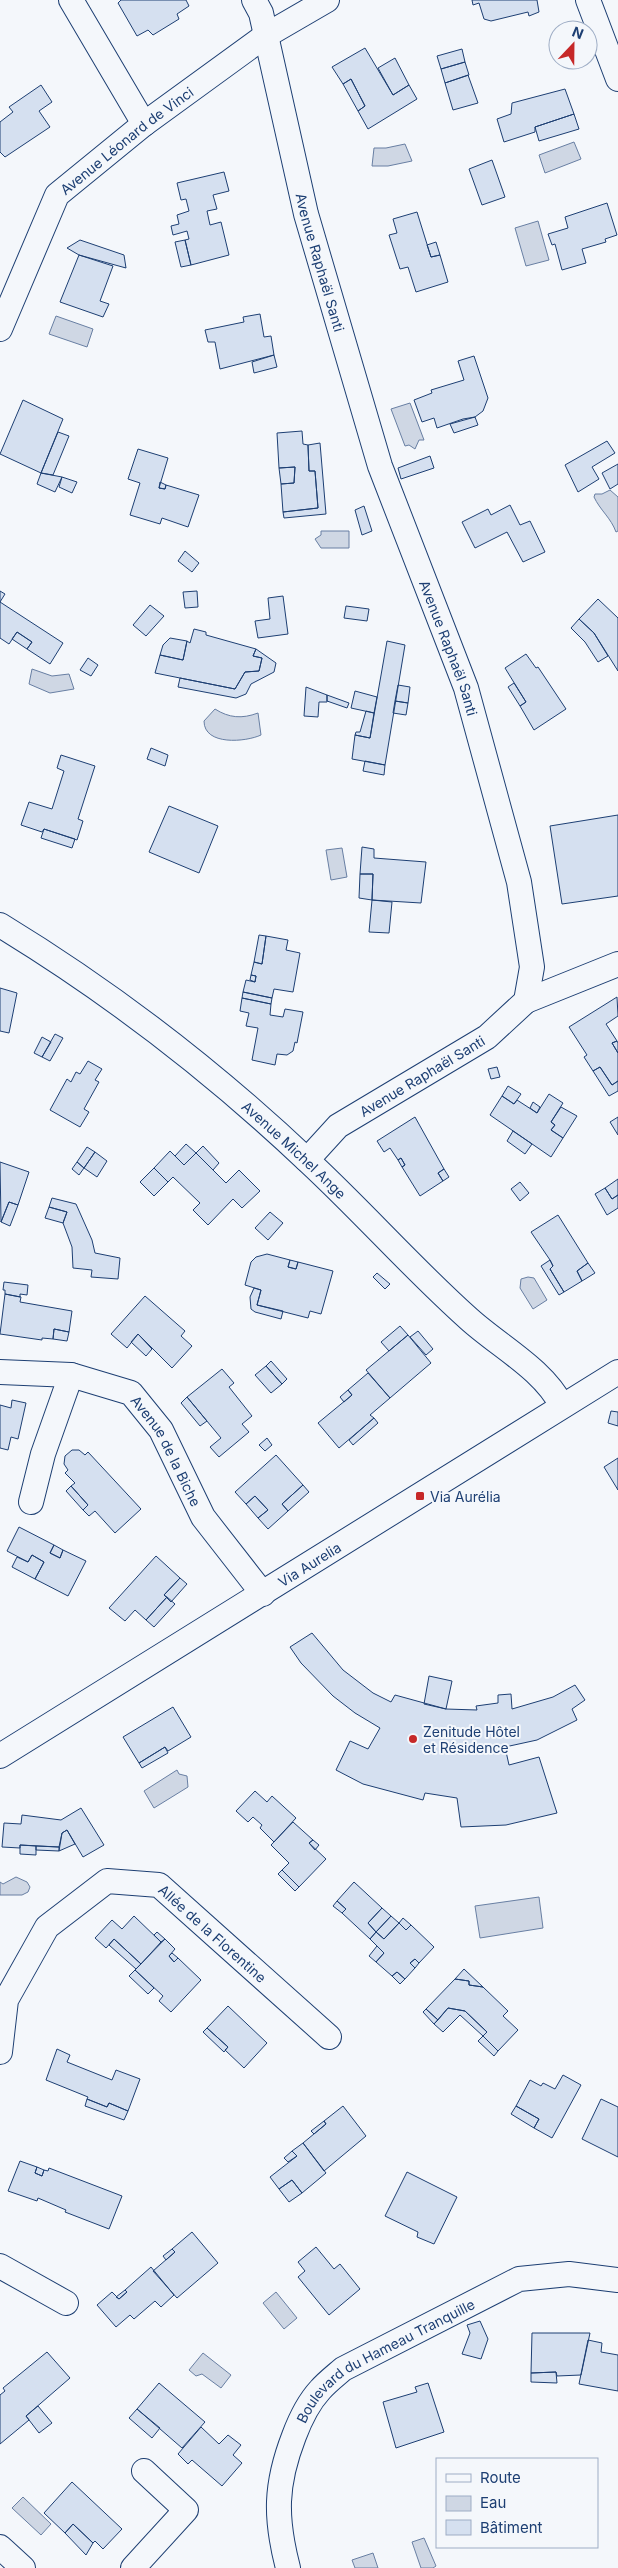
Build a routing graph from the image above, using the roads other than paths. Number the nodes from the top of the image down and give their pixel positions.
1 (71, 0) edge
2 (254, 0) edge
3 (327, 0) edge
4 (588, 0) edge
5 (265, 36) junction
6 (618, 79) edge
7 (144, 124) junction
8 (0, 328) edge
9 (0, 924) edge
10 (618, 964) edge
11 (526, 1001) junction
12 (307, 1160) junction
13 (0, 1372) edge
14 (618, 1372) edge
15 (71, 1374) junction
16 (562, 1406) junction
17 (31, 1502) dead end
18 (263, 1594) junction
19 (0, 1756) edge
20 (329, 2037) dead end
21 (0, 2052) edge
22 (0, 2266) edge
23 (618, 2280) edge
24 (66, 2302) dead end
25 (144, 2471) dead end
26 (0, 2547) edge
27 (23, 2568) edge
28 (133, 2568) edge
29 (288, 2568) edge

1 - 7 street
2 - 5 street, Avenue Raphaël Santi
3 - 5 street, Avenue Léonard de Vinci
4 - 6 street
5 - 7 street, Avenue Léonard de Vinci
5 - 11 street, Avenue Raphaël Santi
7 - 8 street, Avenue Léonard de Vinci
9 - 12 street, Avenue Michel Ange
10 - 11 street
11 - 12 street, Avenue Raphaël Santi
12 - 16 street, Avenue Michel Ange
13 - 15 street, Avenue de la Biche
14 - 16 street, Via Aurelia
15 - 17 street
15 - 18 street, Avenue de la Biche
16 - 18 street, Via Aurelia
18 - 19 street, Via Aurelia
20 - 21 street, Allée de la Florentine
22 - 24 street
23 - 29 street, Boulevard du Hameau Tranquille
25 - 28 street
26 - 27 street

